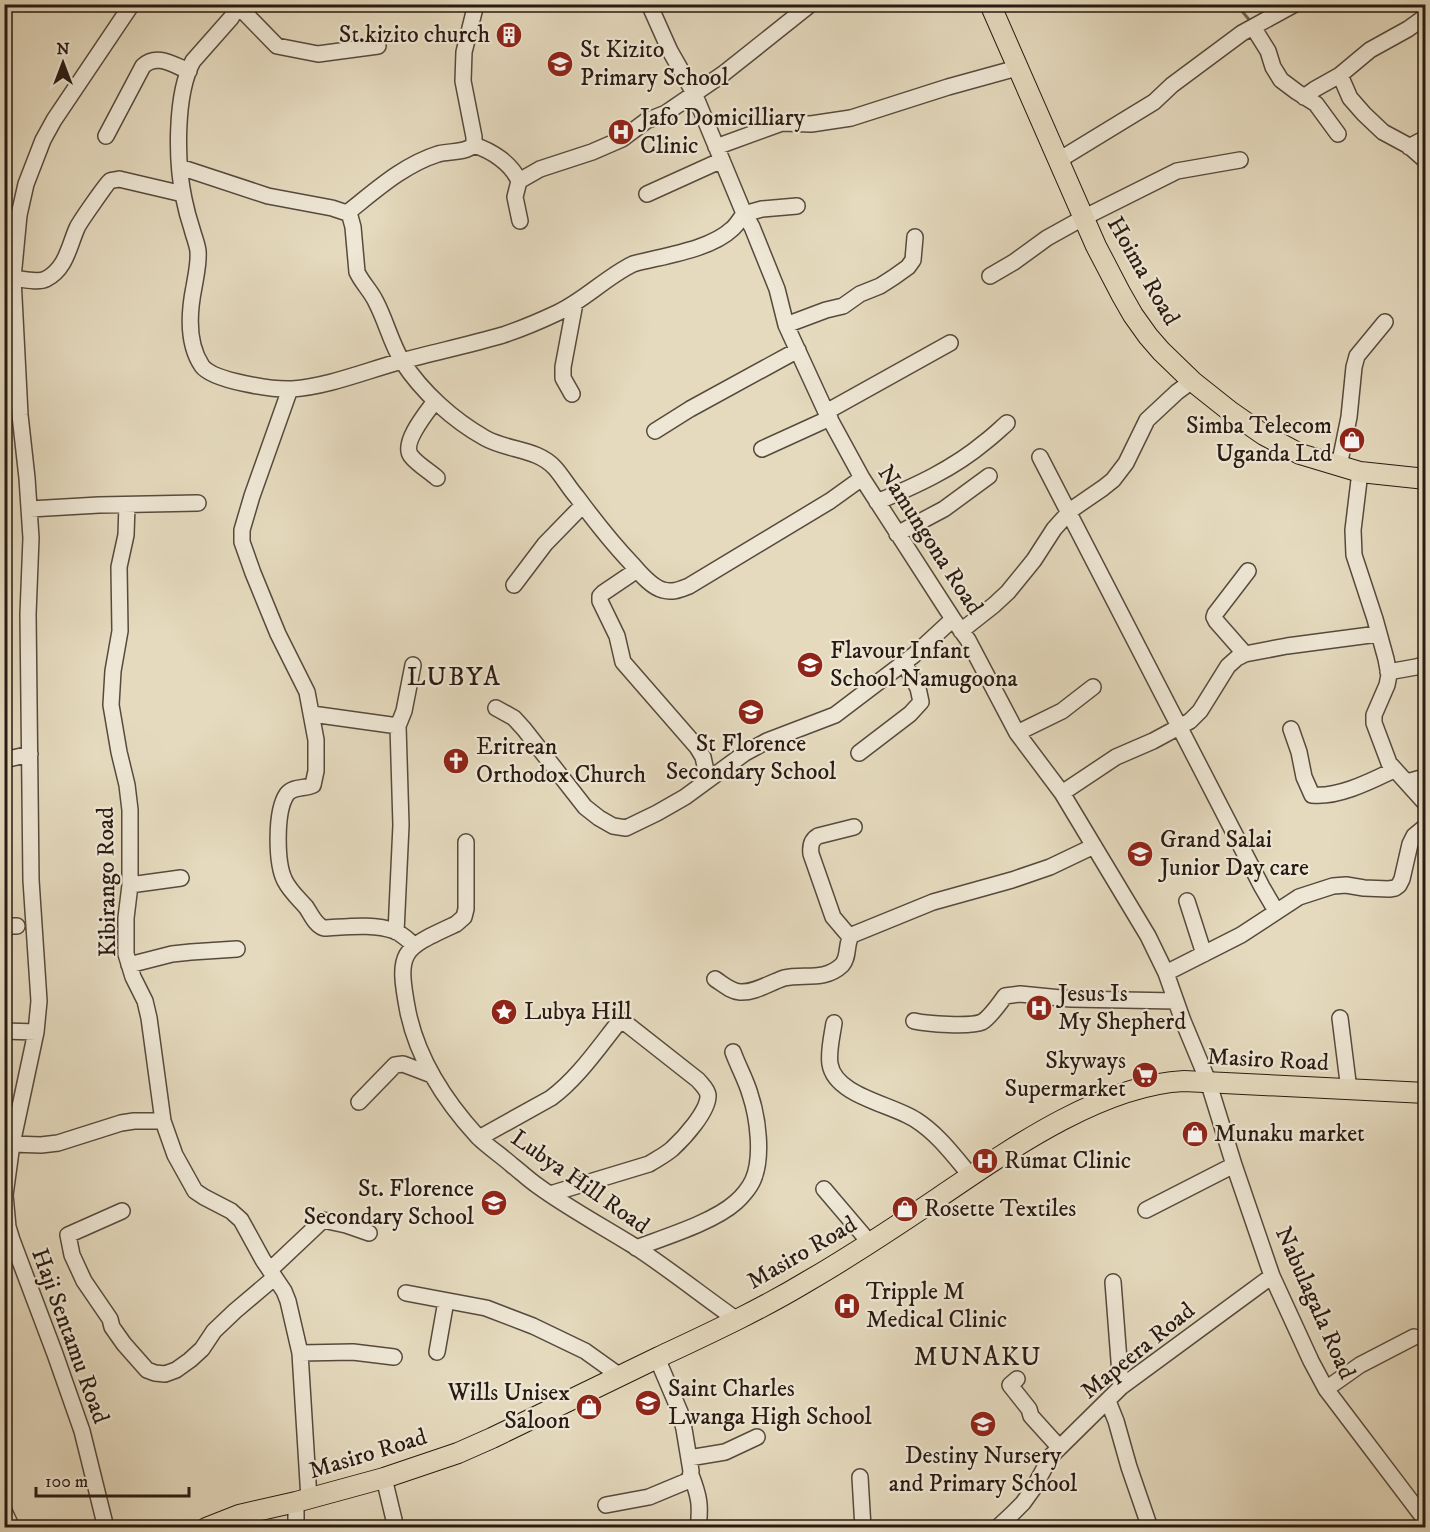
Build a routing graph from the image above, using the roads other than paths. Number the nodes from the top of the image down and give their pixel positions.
1 (132, 4) edge
2 (477, 4) edge
3 (649, 4) edge
4 (811, 4) edge
5 (990, 4) edge
6 (1295, 4) edge
7 (239, 5) edge
8 (1425, 16) edge
9 (1253, 27) junction
10 (378, 46) dead end
11 (1017, 68) junction
12 (189, 71) junction
13 (1340, 75) junction
14 (694, 93) junction
15 (1304, 97) junction
16 (1338, 134) dead end
17 (106, 136) dead end
18 (1425, 138) edge
19 (474, 145) junction
20 (1409, 147) junction
21 (719, 154) junction
22 (1059, 160) junction
23 (1240, 160) dead end
24 (1425, 161) edge
25 (180, 167) junction
26 (519, 181) junction
27 (183, 194) junction
28 (647, 194) dead end
29 (797, 206) dead end
30 (347, 213) junction
31 (744, 214) junction
32 (1083, 218) junction
33 (520, 221) dead end
34 (915, 237) dead end
35 (990, 276) dead end
36 (13, 278) junction
37 (575, 303) junction
38 (1385, 322) dead end
39 (786, 326) junction
40 (950, 343) dead end
41 (798, 350) junction
42 (402, 361) junction
43 (1192, 381) junction
44 (290, 389) junction
45 (572, 394) dead end
46 (435, 401) junction
47 (828, 415) junction
48 (1007, 423) dead end
49 (655, 431) dead end
50 (762, 449) dead end
51 (1040, 458) dead end
52 (1339, 466) junction
53 (1360, 472) junction
54 (989, 476) dead end
55 (437, 478) dead end
56 (862, 478) junction
57 (1425, 479) edge
58 (877, 502) junction
59 (198, 503) dead end
60 (127, 505) junction
61 (583, 505) junction
62 (30, 509) junction
63 (897, 534) junction
64 (637, 570) junction
65 (1248, 571) dead end
66 (514, 585) dead end
67 (957, 625) junction
68 (1378, 634) junction
69 (1245, 654) junction
70 (904, 663) junction
71 (1425, 664) edge
72 (413, 665) dead end
73 (1388, 672) junction
74 (1093, 687) dead end
75 (496, 708) dead end
76 (312, 714) junction
77 (1190, 721) junction
78 (398, 726) junction
79 (1291, 729) dead end
80 (1017, 733) junction
81 (859, 753) dead end
82 (30, 754) junction
83 (4, 760) edge
84 (1201, 762) dead end
85 (1394, 770) junction
86 (1425, 779) edge
87 (708, 780) junction
88 (1407, 782) junction
89 (1062, 793) junction
90 (1425, 804) edge
91 (1425, 826) edge
92 (854, 827) dead end
93 (466, 842) dead end
94 (1094, 846) junction
95 (181, 878) dead end
96 (130, 885) junction
97 (1187, 901) dead end
98 (1276, 911) junction
99 (396, 932) junction
100 (850, 937) junction
101 (414, 945) junction
102 (237, 949) dead end
103 (1204, 954) junction
104 (129, 965) junction
105 (1166, 973) junction
106 (715, 979) dead end
107 (1176, 1001) junction
108 (1340, 1018) dead end
109 (914, 1021) dead end
110 (834, 1023) dead end
111 (4, 1031) edge
112 (36, 1032) junction
113 (733, 1052) dead end
114 (432, 1074) junction
115 (1208, 1081) junction
116 (1349, 1089) junction
117 (1425, 1093) edge
118 (359, 1102) dead end
119 (164, 1120) junction
120 (479, 1138) junction
121 (12, 1144) junction
122 (1234, 1165) junction
123 (971, 1176) junction
124 (824, 1189) dead end
125 (550, 1194) junction
126 (1146, 1210) dead end
127 (122, 1211) dead end
128 (369, 1233) dead end
129 (870, 1244) junction
130 (636, 1248) junction
131 (272, 1274) junction
132 (1272, 1276) junction
133 (1113, 1282) dead end
134 (406, 1293) dead end
135 (446, 1301) junction
136 (737, 1320) junction
137 (1414, 1337) dead end
138 (437, 1352) dead end
139 (300, 1353) junction
140 (394, 1357) dead end
141 (657, 1358) junction
142 (620, 1376) junction
143 (1017, 1379) dead end
144 (1121, 1387) junction
145 (1326, 1389) junction
146 (1108, 1401) junction
147 (757, 1437) dead end
148 (1059, 1447) junction
149 (689, 1458) junction
150 (691, 1475) junction
151 (860, 1477) dead end
152 (384, 1478) junction
153 (303, 1500) junction
154 (606, 1505) dead end
155 (4, 1511) edge
156 (1425, 1522) edge
157 (12, 1527) edge
158 (106, 1527) edge
159 (206, 1527) edge
160 (297, 1527) edge
161 (396, 1527) edge
162 (698, 1527) edge
163 (863, 1527) edge
164 (997, 1527) edge
165 (1150, 1527) edge
166 (1421, 1527) edge

1 - 36 street, Haji Sentamu Road
2 - 19 street
3 - 14 street, Namungona Road
4 - 14 street
5 - 11 main road, Hoima Road
6 - 9 street
7 - 10 street
7 - 12 street
8 - 13 street
9 - 15 street
9 - 22 street
11 - 21 street
11 - 22 main road, Hoima Road
12 - 17 street
12 - 25 street
13 - 15 street
13 - 20 street
14 - 21 street, Namungona Road
14 - 26 street
15 - 16 street
18 - 20 street
19 - 26 street
19 - 30 street
20 - 24 street
21 - 28 street
21 - 31 street, Namungona Road
22 - 32 main road, Hoima Road
23 - 32 street
25 - 27 street
25 - 30 street
26 - 33 street
27 - 36 street
27 - 44 street
29 - 31 street
30 - 42 street
31 - 37 street
31 - 39 street, Namungona Road
32 - 35 street
32 - 43 main road, Hoima Road
34 - 39 street
36 - 62 street, Haji Sentamu Road
37 - 42 street
37 - 45 street
38 - 52 street
39 - 41 street, Namungona Road
40 - 47 street
41 - 47 street, Namungona Road
41 - 49 street
42 - 44 street
42 - 46 street
43 - 52 main road, Hoima Road
43 - 67 street
44 - 76 street
46 - 55 street
46 - 61 street
47 - 50 street
47 - 56 street, Namungona Road
48 - 58 street
51 - 98 street
52 - 53 main road, Hoima Road
53 - 57 main road, Hoima Road
53 - 68 street
54 - 63 street
56 - 58 street, Namungona Road
56 - 64 street
58 - 63 street, Namungona Road
59 - 60 street
60 - 62 street
60 - 96 street, Kibirango Road
61 - 64 street
61 - 66 street
62 - 82 street, Haji Sentamu Road
63 - 67 street, Namungona Road
64 - 87 street
65 - 69 street
67 - 70 street
67 - 80 street, Namungona Road
68 - 69 street
68 - 73 street
69 - 77 street
70 - 81 street
70 - 87 street
71 - 73 street
72 - 78 street
73 - 85 street
74 - 80 street
75 - 87 street
76 - 78 street
76 - 99 street
77 - 84 street
77 - 89 street
78 - 99 street
79 - 85 street
80 - 89 street, Namungona Road
82 - 83 street
82 - 112 street, Haji Sentamu Road
85 - 88 street
86 - 88 street
88 - 90 street
89 - 94 street, Namungona Road
91 - 98 street
92 - 100 street
93 - 101 street
94 - 100 street
94 - 105 street, Namungona Road
95 - 96 street
96 - 104 street, Kibirango Road
97 - 103 street
98 - 103 street
99 - 101 street
100 - 106 street
101 - 114 street, Lubya Hill Road
102 - 104 street
103 - 105 street
104 - 119 street, Kibirango Road
105 - 107 street, Namungona Road
107 - 109 street
107 - 115 street, Namungona Road
108 - 116 street
110 - 123 street
111 - 112 street
112 - 121 street, Haji Sentamu Road
113 - 130 street
114 - 118 street
114 - 120 street, Lubya Hill Road
115 - 116 main road, Masiro Road
115 - 122 street, Nabulagala Road
115 - 123 main road, Masiro Road
116 - 117 main road, Masiro Road
119 - 121 street
119 - 131 street, Kibirango Road
120 - 125 street, Lubya Hill Road
120 - 125 street
121 - 158 street, Haji Sentamu Road
122 - 126 street
122 - 132 street, Nabulagala Road
123 - 129 main road, Masiro Road
124 - 129 street
125 - 130 street, Lubya Hill Road
127 - 131 street
128 - 131 street
129 - 136 main road, Masiro Road
130 - 136 street, Lubya Hill Road
131 - 139 street, Kibirango Road
132 - 144 street, Mapeera Road
132 - 145 street, Nabulagala Road
133 - 144 street
134 - 135 street
135 - 138 street
135 - 142 street
136 - 141 main road, Masiro Road
137 - 145 street
139 - 140 street
139 - 153 street, Kibirango Road
141 - 142 main road, Masiro Road
141 - 149 street
142 - 152 main road, Masiro Road
143 - 148 street
144 - 146 street, Mapeera Road
145 - 156 street, Nabulagala Road
146 - 148 street, Mapeera Road
146 - 165 street
147 - 149 street
148 - 164 street, Mapeera Road
149 - 150 street
150 - 154 street
150 - 162 street
151 - 163 street
152 - 153 main road, Masiro Road
152 - 161 street
153 - 159 main road, Masiro Road
153 - 160 street, Kibirango Road
155 - 157 street
156 - 166 street

